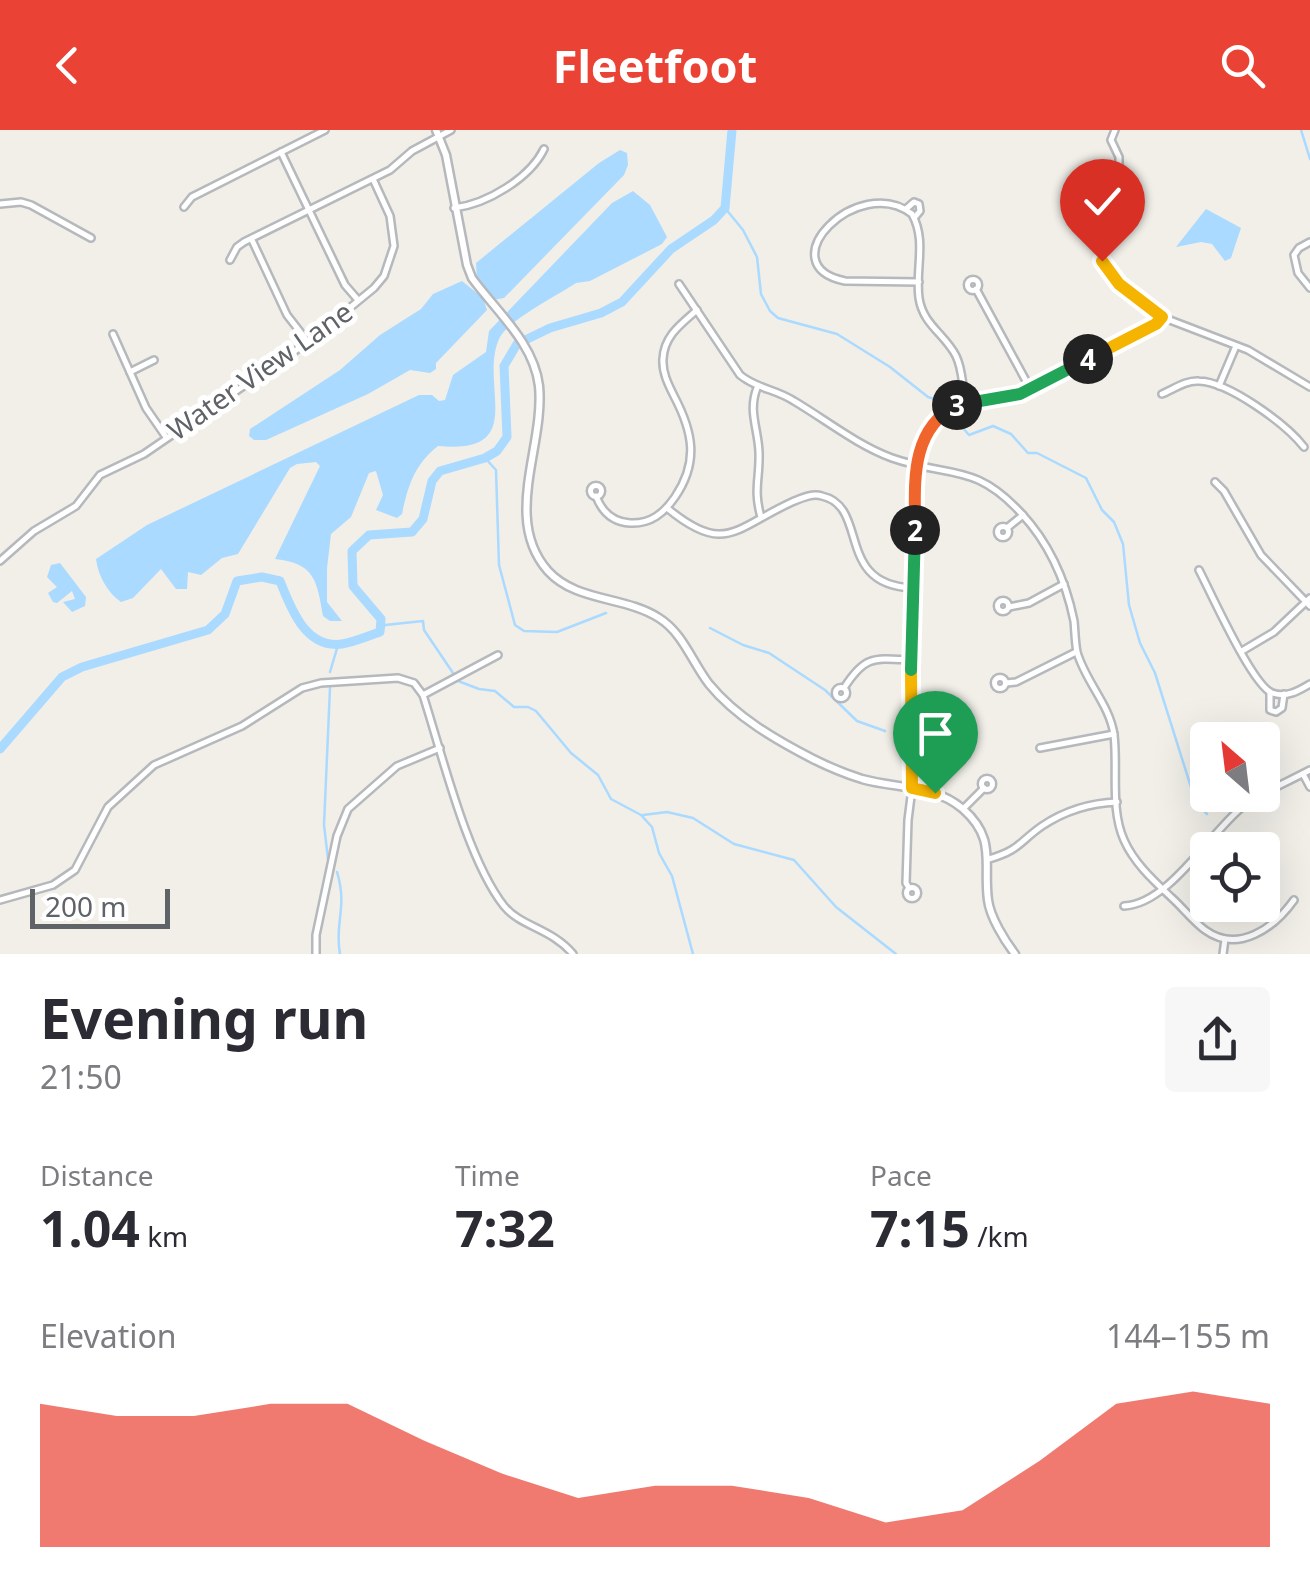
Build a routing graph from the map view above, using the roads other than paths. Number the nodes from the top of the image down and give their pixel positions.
1 (326, 130) edge
2 (451, 130) edge
3 (1115, 130) edge
4 (438, 133) edge
5 (544, 148) dead end
6 (281, 152) junction
7 (373, 179) junction
8 (0, 204) edge
9 (184, 207) dead end
10 (454, 208) junction
11 (906, 209) junction
12 (310, 212) junction
13 (914, 218) junction
14 (91, 238) dead end
15 (251, 239) junction
16 (1310, 242) edge
17 (230, 260) dead end
18 (919, 282) junction
19 (679, 284) dead end
20 (1310, 288) edge
21 (976, 289) dead end
22 (359, 301) junction
23 (698, 310) junction
24 (1162, 317) junction
25 (113, 334) dead end
26 (308, 342) junction
27 (1236, 346) junction
28 (154, 360) dead end
29 (130, 372) junction
30 (1219, 386) junction
31 (1310, 387) edge
32 (757, 388) junction
33 (1031, 390) junction
34 (1162, 394) dead end
35 (966, 402) junction
36 (166, 438) junction
37 (1304, 447) dead end
38 (917, 464) junction
39 (1214, 482) dead end
40 (596, 496) dead end
41 (667, 508) junction
42 (1022, 514) junction
43 (762, 518) junction
44 (1007, 528) dead end
45 (0, 561) edge
46 (1199, 570) dead end
47 (1064, 584) junction
48 (913, 588) junction
49 (1309, 602) edge
50 (1009, 607) dead end
51 (1077, 651) junction
52 (1242, 652) junction
53 (498, 656) dead end
54 (911, 660) junction
55 (1006, 683) dead end
56 (1310, 684) edge
57 (844, 688) dead end
58 (1270, 692) junction
59 (1284, 694) junction
60 (422, 696) junction
61 (1114, 734) junction
62 (440, 748) junction
63 (1040, 748) dead end
64 (1307, 772) edge
65 (1280, 786) edge
66 (912, 788) junction
67 (984, 788) dead end
68 (1310, 788) edge
69 (1117, 802) junction
70 (963, 810) junction
71 (1238, 812) edge
72 (989, 859) junction
73 (909, 888) dead end
74 (1163, 889) junction
75 (0, 900) edge
76 (1294, 900) dead end
77 (1124, 906) dead end
78 (1225, 940) junction
79 (1013, 951) edge
80 (316, 954) edge
81 (573, 954) edge
82 (1223, 954) edge

1 - 6 street
2 - 4 street
3 - 24 street
4 - 7 street
4 - 10 street
5 - 10 street
6 - 9 street
6 - 12 street
7 - 12 street
7 - 22 street, Water View Lane
8 - 14 street
10 - 66 street
11 - 13 street
11 - 13 street
11 - 18 street
12 - 15 street
12 - 22 street
13 - 18 street
15 - 17 street
15 - 26 street
16 - 20 street
18 - 35 street
19 - 23 street
21 - 33 street
22 - 26 street, Water View Lane
23 - 32 street
23 - 41 street
24 - 27 street
24 - 33 street
25 - 29 street
26 - 36 street, Water View Lane
27 - 30 street
27 - 31 street
28 - 29 street
29 - 36 street
30 - 34 street
30 - 37 street
32 - 38 street
32 - 43 street
33 - 35 street
35 - 38 street
36 - 45 street, Water View Lane
38 - 42 street
38 - 48 street
39 - 49 street
40 - 41 street
41 - 43 street
42 - 44 street
42 - 47 street
43 - 48 street
46 - 52 street
47 - 50 street
47 - 51 street
48 - 54 street
49 - 52 street
51 - 55 street
51 - 61 street
52 - 58 street
53 - 60 street
54 - 57 street
54 - 66 street
56 - 59 street
58 - 59 street
58 - 59 street
60 - 62 street
60 - 75 street
61 - 63 street
61 - 69 street
62 - 80 street
62 - 81 street
64 - 65 street
64 - 68 street
66 - 70 street
66 - 73 street
67 - 70 street
69 - 72 street
69 - 74 street
70 - 72 street
71 - 74 street
72 - 79 street
74 - 77 street
74 - 78 street
76 - 78 street
78 - 82 street

